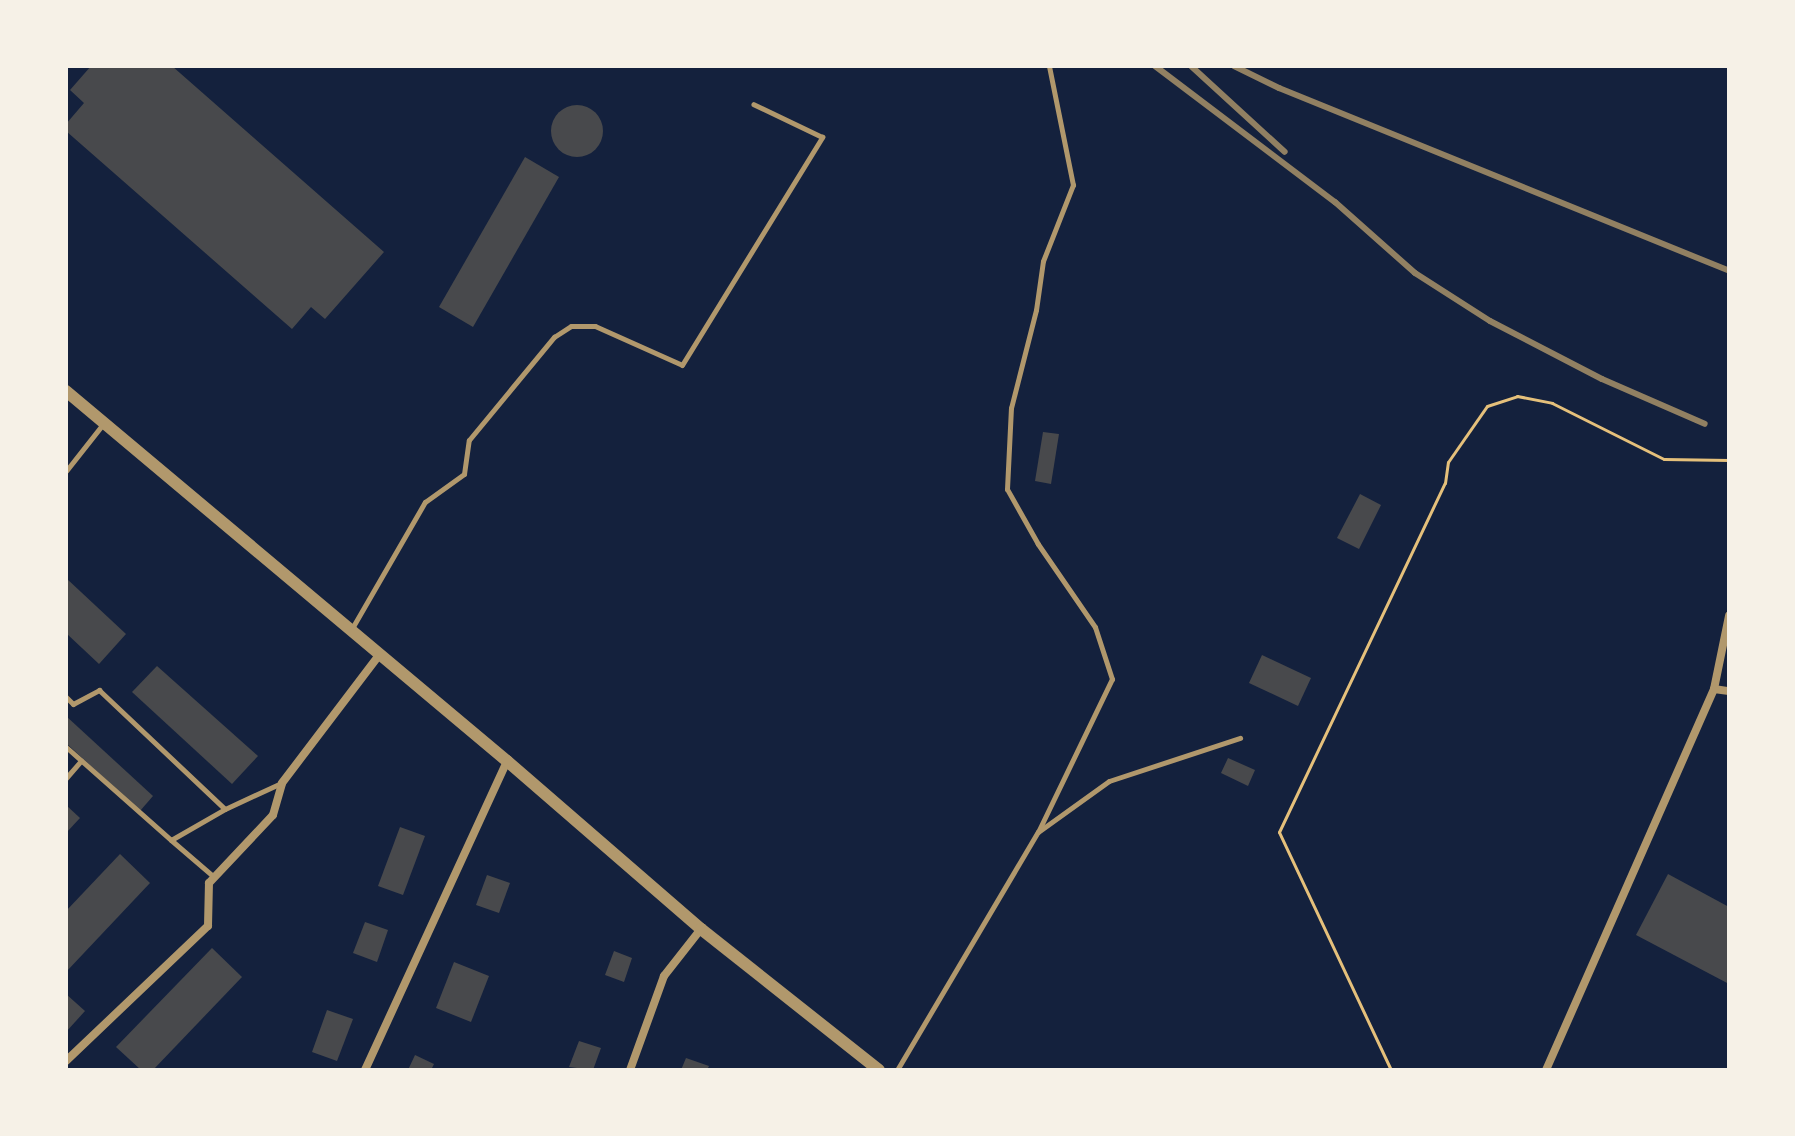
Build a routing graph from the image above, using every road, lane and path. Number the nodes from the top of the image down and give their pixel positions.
1 (1049, 66) edge
2 (753, 104) dead end
3 (66, 391) edge
4 (103, 423) junction
5 (1729, 460) edge
6 (66, 471) edge
7 (1729, 616) edge
8 (351, 631) junction
9 (379, 655) junction
10 (1714, 689) junction
11 (1729, 691) edge
12 (66, 697) edge
13 (1240, 738) dead end
14 (66, 747) edge
15 (81, 761) junction
16 (507, 761) junction
17 (66, 778) edge
18 (282, 783) junction
19 (225, 809) junction
20 (1038, 832) junction
21 (171, 840) junction
22 (214, 877) junction
23 (701, 929) junction
24 (67, 1059) edge
25 (365, 1070) edge
26 (630, 1070) edge
27 (879, 1070) edge
28 (897, 1070) edge
29 (1391, 1070) edge
30 (1546, 1070) edge

1 - 20 lane
2 - 8 lane
3 - 4 street
4 - 6 lane
4 - 8 street
5 - 29 path
7 - 10 street
8 - 9 street
9 - 16 street
9 - 18 street
10 - 11 street
10 - 30 street
12 - 19 lane
13 - 20 lane
14 - 15 lane
15 - 17 lane
15 - 21 lane
16 - 23 street
16 - 25 street
18 - 19 lane
18 - 22 street
19 - 21 lane
20 - 28 lane
21 - 22 lane
22 - 24 street
23 - 26 street
23 - 27 street

